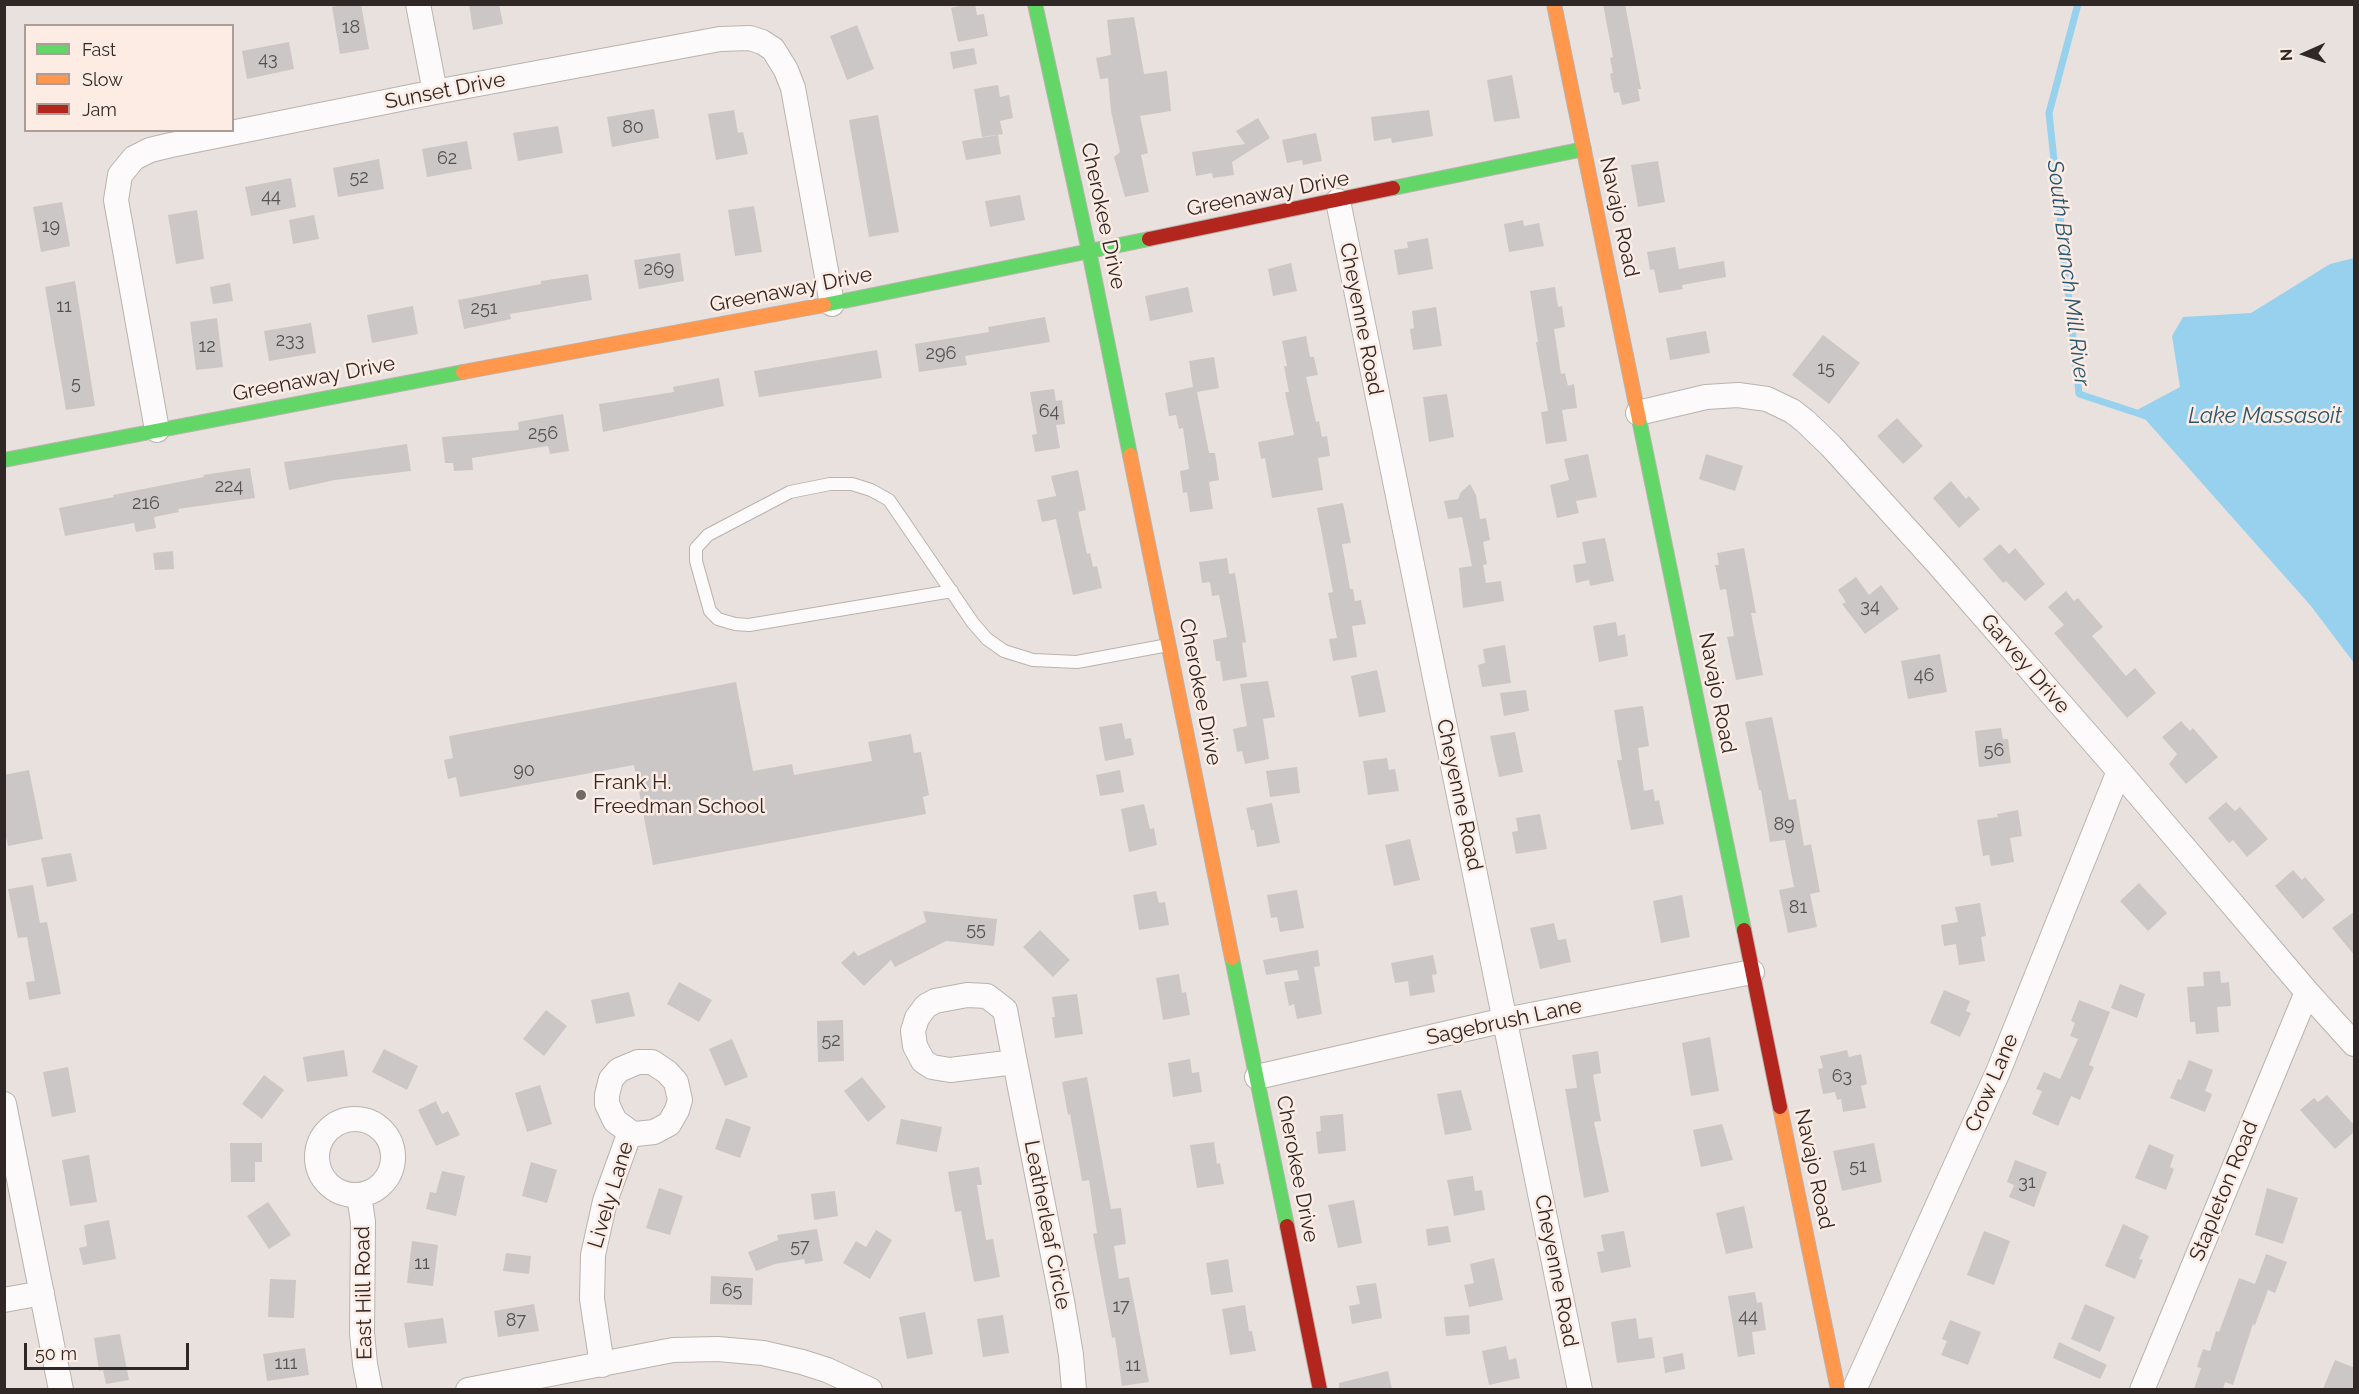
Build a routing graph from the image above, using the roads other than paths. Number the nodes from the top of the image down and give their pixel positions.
1 (418, 4) edge
2 (1035, 4) edge
3 (1554, 4) edge
4 (435, 92) junction
5 (1584, 149) junction
6 (1338, 201) junction
7 (1089, 251) junction
8 (832, 304) junction
9 (1638, 413) junction
10 (157, 430) junction
11 (4, 460) edge
12 (952, 591) junction
13 (1169, 644) junction
14 (2119, 771) junction
15 (1752, 972) junction
16 (2307, 992) junction
17 (1505, 1020) junction
18 (2355, 1044) edge
19 (1015, 1062) dead end
20 (1257, 1077) junction
21 (4, 1104) edge
22 (630, 1131) dead end
23 (359, 1195) dead end
24 (42, 1293) junction
25 (4, 1300) edge
26 (602, 1365) junction
27 (821, 1380) edge
28 (62, 1389) edge
29 (370, 1389) edge
30 (468, 1389) edge
31 (870, 1389) edge
32 (1074, 1389) edge
33 (1320, 1389) edge
34 (1580, 1389) edge
35 (1838, 1389) edge
36 (1854, 1389) edge
37 (2142, 1389) edge

1 - 4 street
2 - 7 street, Cherokee Drive
3 - 5 street, Navajo Road
4 - 8 street, Sunset Drive
4 - 10 street, Sunset Drive
5 - 6 street, Greenaway Drive
5 - 9 street, Navajo Road
6 - 7 street, Greenaway Drive
6 - 17 street, Cheyenne Road
7 - 8 street, Greenaway Drive
7 - 13 street, Cherokee Drive
8 - 10 street, Greenaway Drive
9 - 14 street, Garvey Drive
9 - 15 street, Navajo Road
10 - 11 street, Greenaway Drive
12 - 12 lane
12 - 13 lane
13 - 20 street, Cherokee Drive
14 - 16 street, Garvey Drive
14 - 36 street, Crow Lane
15 - 17 street, Sagebrush Lane
15 - 35 street, Navajo Road
16 - 18 street, Garvey Drive
16 - 37 street, Stapleton Road
17 - 20 street, Sagebrush Lane
17 - 34 street, Cheyenne Road
19 - 32 street, Leatherleaf Circle
20 - 33 street, Cherokee Drive
21 - 24 street
22 - 26 street, Lively Lane
23 - 29 street, East Hill Road
24 - 25 street
24 - 28 street
26 - 27 street
26 - 30 street
27 - 31 street

